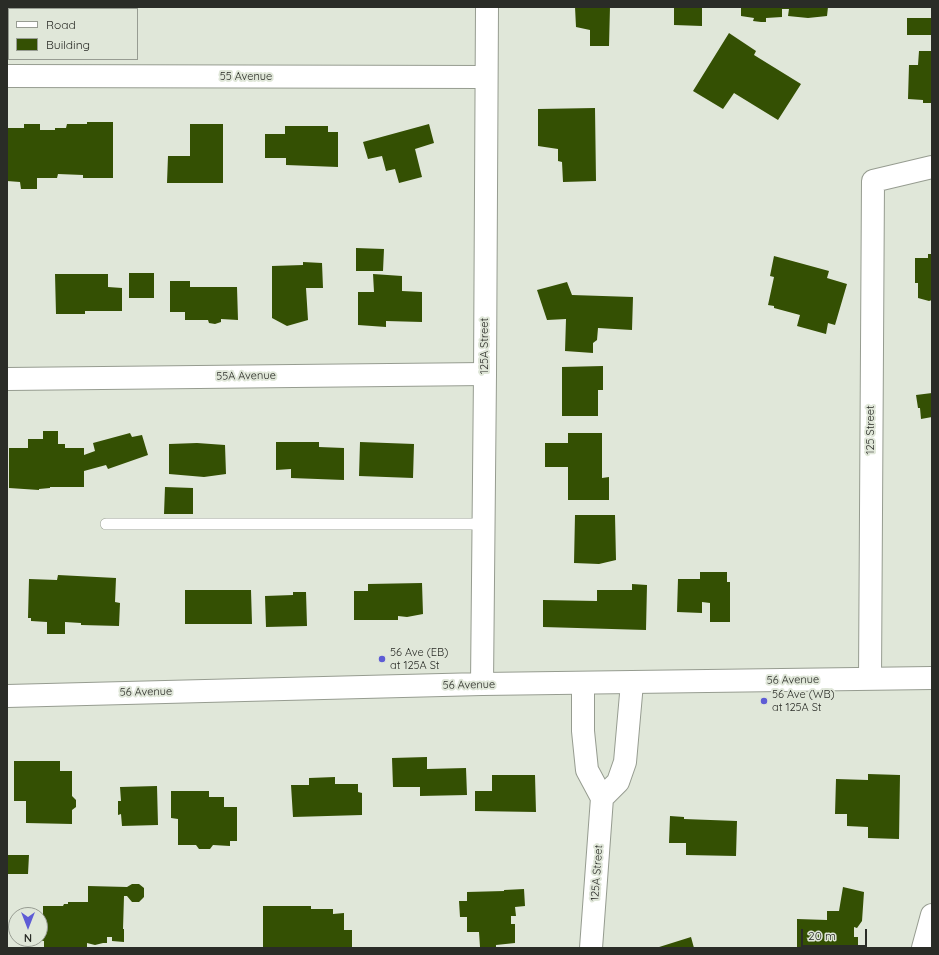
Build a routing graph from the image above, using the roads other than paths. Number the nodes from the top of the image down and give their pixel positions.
1 (486, 7) edge
2 (7, 76) edge
3 (486, 77) junction
4 (932, 167) edge
5 (485, 374) junction
6 (7, 379) edge
7 (106, 524) dead end
8 (483, 524) junction
9 (870, 678) junction
10 (932, 678) edge
11 (632, 682) junction
12 (583, 683) junction
13 (482, 684) junction
14 (7, 696) edge
15 (602, 798) junction
16 (932, 915) edge
17 (591, 948) edge
18 (923, 948) edge

1 - 3 street, 125A Street
2 - 3 street, 55 Avenue
3 - 5 street, 125A Street
4 - 9 street, 125 Street
5 - 6 street, 55A Avenue
5 - 8 street, 125A Street
7 - 8 lane
8 - 13 street, 125A Street
9 - 10 street, 56 Avenue
9 - 11 street, 56 Avenue
11 - 12 street, 56 Avenue
11 - 15 street
12 - 13 street, 56 Avenue
12 - 15 street
13 - 14 street, 56 Avenue
15 - 17 street, 125A Street
16 - 18 street

